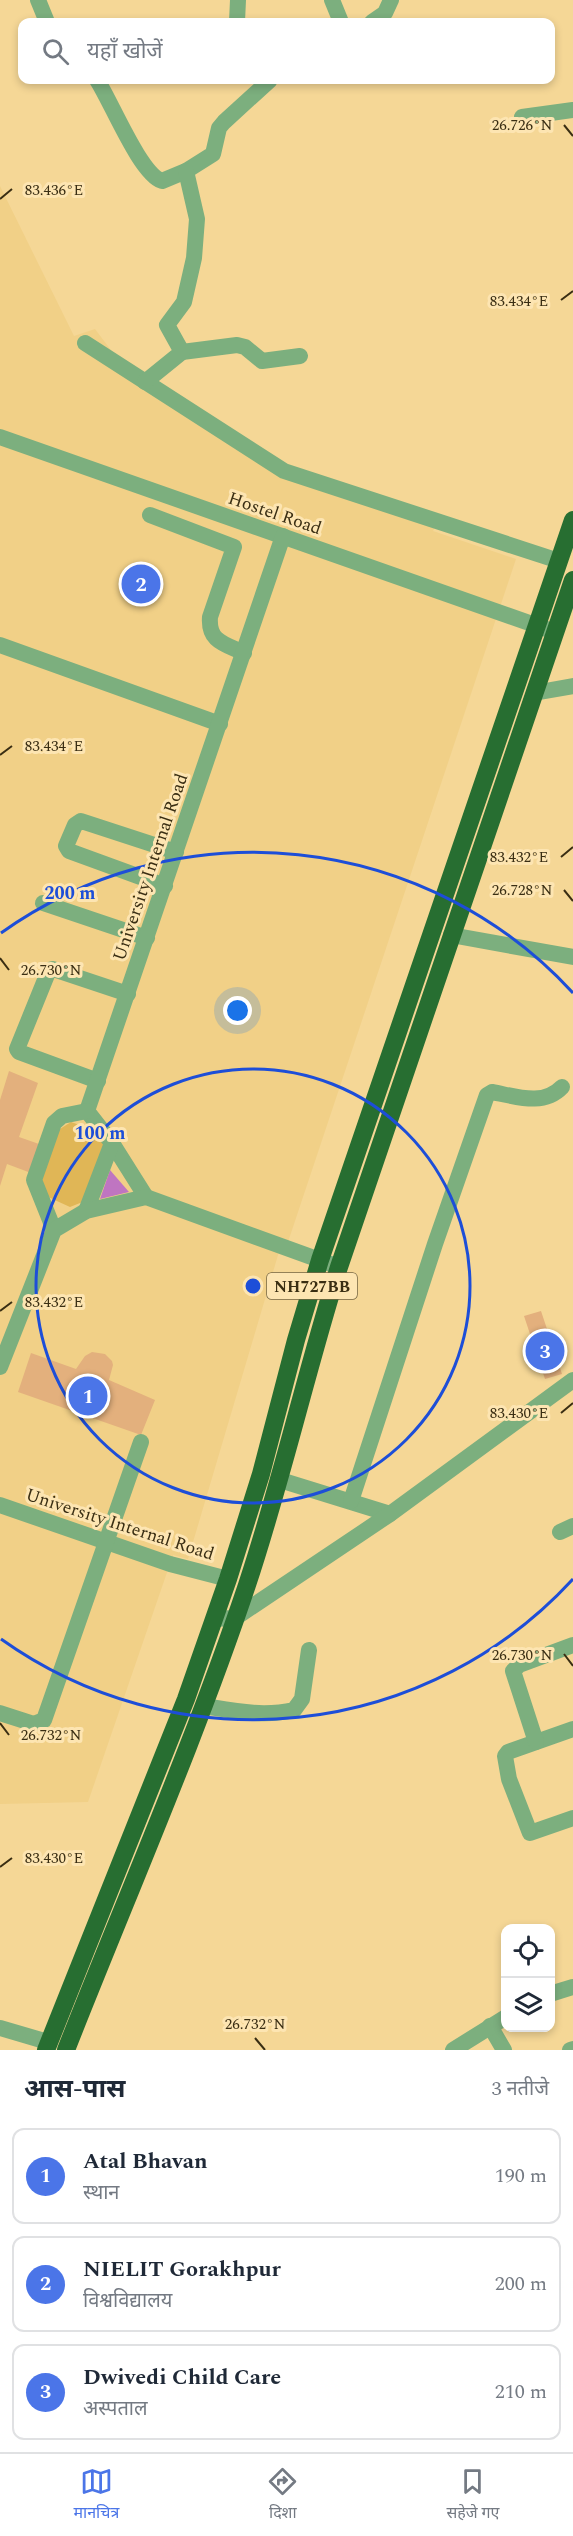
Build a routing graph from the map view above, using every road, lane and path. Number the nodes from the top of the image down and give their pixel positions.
1 (38, 0) edge
2 (238, 0) edge
3 (332, 0) edge
4 (391, 0) edge
5 (45, 18) edge
6 (237, 18) edge
7 (339, 18) edge
8 (378, 18) edge
9 (99, 84) edge
10 (262, 84) edge
11 (573, 110) edge
12 (522, 117) dead end
13 (186, 171) junction
14 (85, 343) dead end
15 (182, 352) junction
16 (300, 356) dead end
17 (145, 382) junction
18 (0, 437) edge
19 (150, 515) dead end
20 (573, 520) edge
21 (284, 536) junction
22 (559, 561) junction
23 (573, 580) edge
24 (536, 625) junction
25 (555, 632) junction
26 (0, 645) edge
27 (244, 653) junction
28 (573, 686) edge
29 (534, 693) junction
30 (220, 724) junction
31 (176, 852) junction
32 (165, 886) junction
33 (43, 903) dead end
34 (451, 934) junction
35 (147, 938) junction
36 (573, 957) edge
37 (128, 994) junction
38 (0, 1050) edge
39 (17, 1051) junction
40 (98, 1081) junction
41 (562, 1087) dead end
42 (87, 1111) junction
43 (112, 1143) junction
44 (146, 1197) junction
45 (86, 1211) junction
46 (54, 1230) junction
47 (320, 1260) junction
48 (339, 1267) junction
49 (0, 1367) edge
50 (573, 1380) edge
51 (141, 1442) dead end
52 (280, 1480) junction
53 (351, 1502) junction
54 (0, 1504) edge
55 (390, 1514) junction
56 (107, 1542) junction
57 (228, 1579) junction
58 (235, 1618) junction
59 (214, 1619) junction
60 (573, 1645) edge
61 (309, 1650) dead end
62 (204, 1706) junction
63 (0, 1713) edge
64 (573, 1729) edge
65 (536, 1742) junction
66 (573, 1818) edge
67 (573, 1987) edge
68 (555, 1992) edge
69 (501, 2020) edge
70 (490, 2026) junction
71 (0, 2028) edge
72 (47, 2046) edge
73 (66, 2050) edge
74 (453, 2050) edge
75 (504, 2050) edge

1 - 5 street
2 - 6 street
3 - 7 street
4 - 8 street
9 - 13 street
10 - 13 street
11 - 12 street
13 - 15 street
14 - 17 street
15 - 16 street
15 - 17 street
17 - 22 street
18 - 21 street, Hostel Road
19 - 27 street
20 - 22 highway, NH727BB
21 - 24 street, Hostel Road
21 - 27 street, University Internal Road
22 - 24 highway, NH727BB
23 - 25 highway, NH727BB
24 - 25 street, Hostel Road
24 - 47 highway, NH727BB
25 - 29 highway, NH727BB
26 - 30 street
27 - 30 street, University Internal Road
28 - 29 street
29 - 34 highway, NH727BB
30 - 31 street, University Internal Road
31 - 32 street, University Internal Road
31 - 32 street
32 - 35 street, University Internal Road
33 - 35 street
34 - 36 street
34 - 48 highway, NH727BB
35 - 37 street, University Internal Road
37 - 39 street
37 - 40 street, University Internal Road
38 - 39 street
39 - 40 street
40 - 42 street, University Internal Road
41 - 53 street
42 - 43 street
42 - 46 street
43 - 44 street
43 - 45 street
44 - 45 street
44 - 47 street
45 - 46 street
46 - 49 street
47 - 48 street
47 - 57 highway, NH727BB
48 - 52 highway, NH727BB
50 - 55 street
51 - 56 street
52 - 53 street
52 - 58 highway, NH727BB
53 - 55 street
54 - 56 street, University Internal Road
55 - 58 street
56 - 57 street, University Internal Road
56 - 63 street
57 - 59 highway, NH727BB
58 - 59 street
58 - 62 highway, NH727BB
59 - 72 highway, NH727BB
60 - 65 street
61 - 62 street
62 - 73 highway, NH727BB
64 - 65 street
65 - 66 street
67 - 68 street
69 - 70 street
70 - 74 street
70 - 75 street
71 - 72 street

